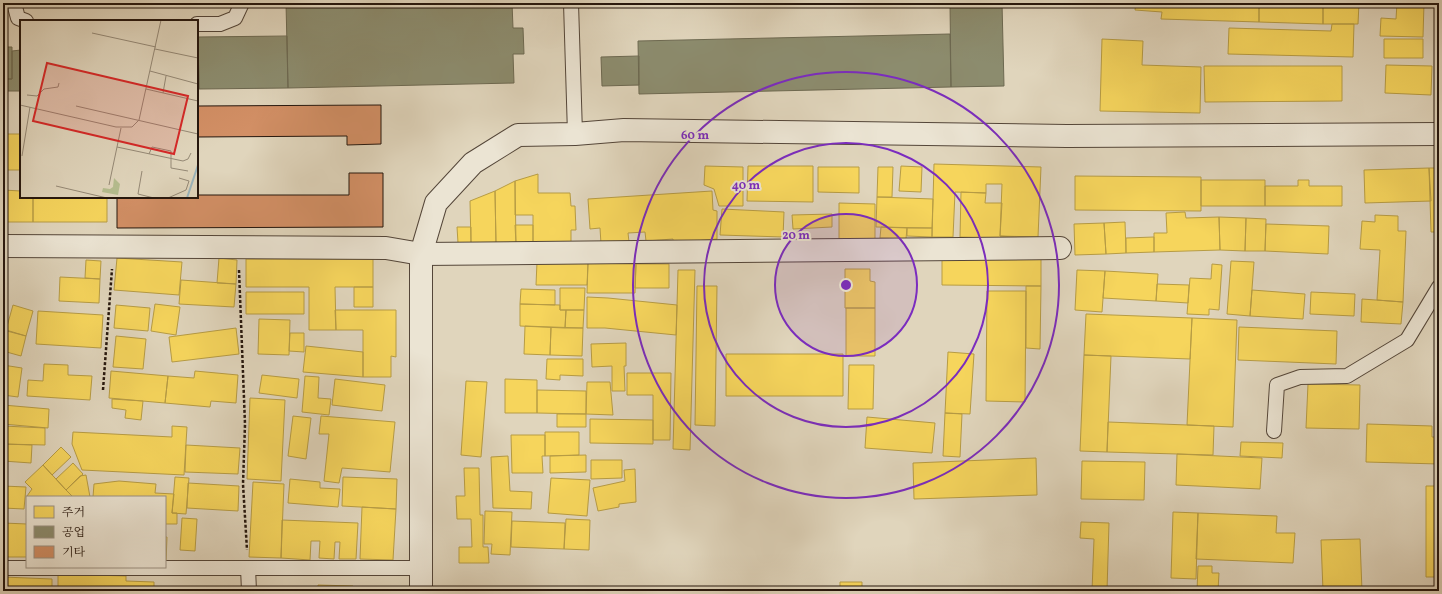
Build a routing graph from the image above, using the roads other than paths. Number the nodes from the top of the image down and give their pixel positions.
1 (14, 3) edge
2 (242, 3) edge
3 (571, 3) edge
4 (23, 20) edge
5 (198, 24) edge
6 (575, 134) junction
7 (1439, 134) edge
8 (3, 246) edge
9 (1060, 248) dead end
10 (421, 254) junction
11 (1439, 287) edge
12 (1274, 431) dead end
13 (3, 568) edge
14 (248, 568) junction
15 (421, 568) junction
16 (249, 591) edge
17 (421, 591) edge

1 - 4 lane
2 - 5 lane
3 - 6 lane
6 - 7 street
6 - 10 street
8 - 10 street
9 - 10 street
10 - 15 street
11 - 12 lane
13 - 14 lane
14 - 15 lane
14 - 16 lane
15 - 17 street

